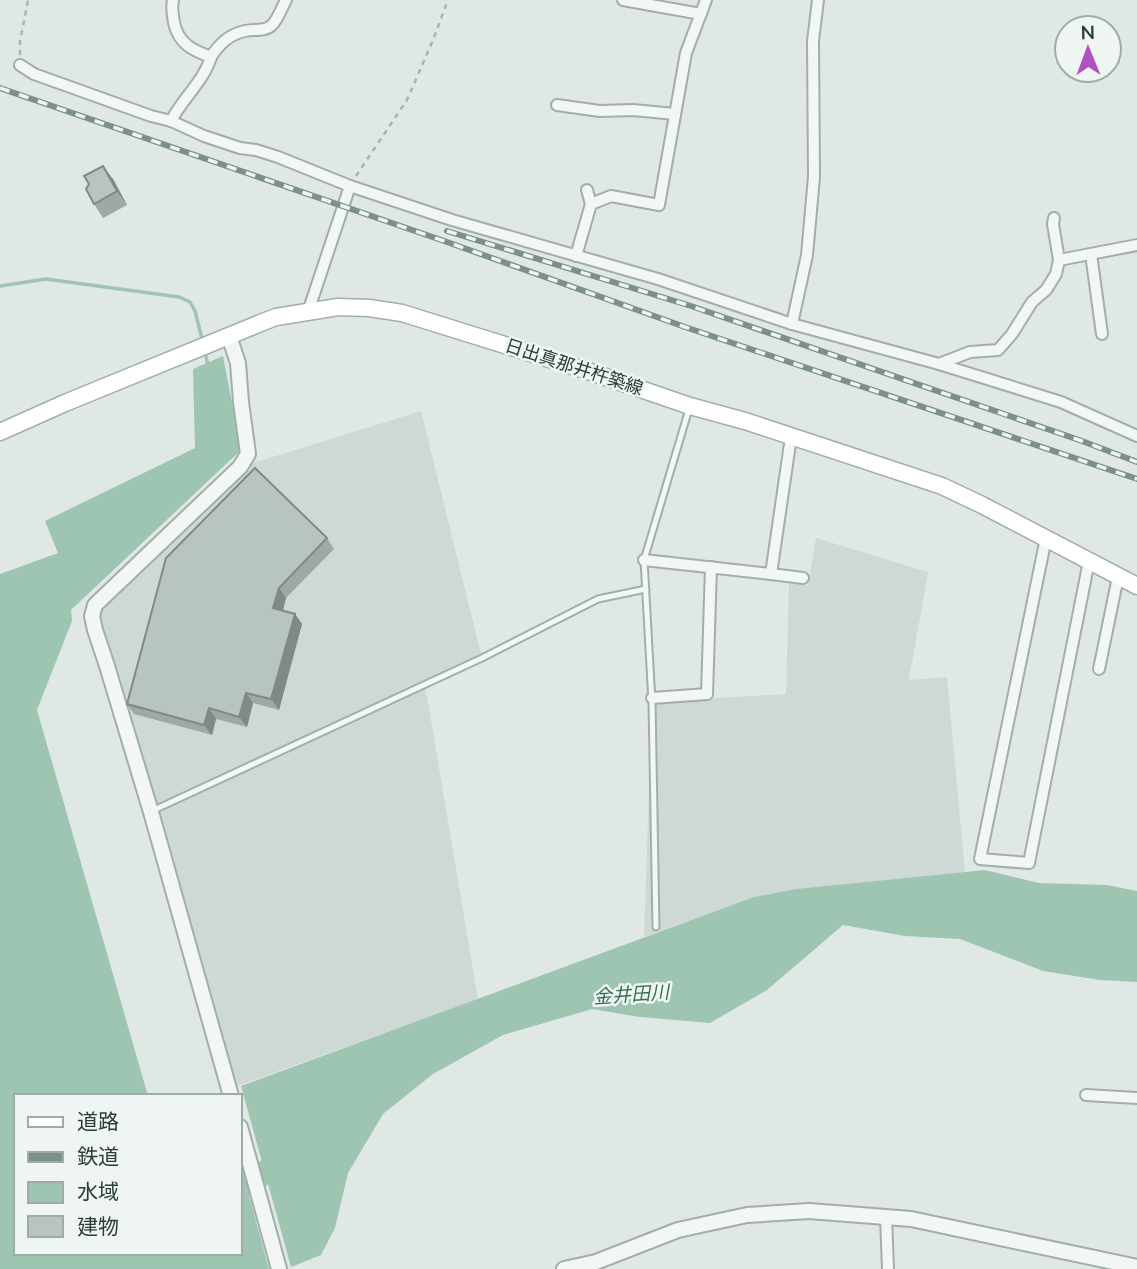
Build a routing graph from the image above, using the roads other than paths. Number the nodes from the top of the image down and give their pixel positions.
1 (173, 0) edge
2 (285, 0) edge
3 (623, 0) edge
4 (706, 0) edge
5 (818, 0) edge
6 (701, 14) junction
7 (211, 57) junction
8 (20, 65) road end
9 (557, 105) dead end
10 (676, 114) junction
11 (171, 121) junction
12 (350, 186) junction
13 (587, 190) dead end
14 (591, 204) junction
15 (1054, 218) dead end
16 (1137, 246) edge
17 (1091, 254) junction
18 (576, 256) junction
19 (1059, 260) junction
20 (308, 312) junction
21 (792, 324) junction
22 (1102, 334) dead end
23 (229, 336) junction
24 (939, 364) junction
25 (690, 406) junction
26 (0, 432) edge
27 (1137, 436) edge
28 (791, 437) junction
29 (1046, 538) junction
30 (644, 560) junction
31 (1089, 561) junction
32 (710, 568) junction
33 (771, 574) junction
34 (1118, 577) junction
35 (803, 578) dead end
36 (1137, 586) edge
37 (646, 589) junction
38 (1099, 669) dead end
39 (652, 698) junction
40 (151, 811) junction
41 (656, 927) dead end
42 (230, 1092) edge
43 (1086, 1095) dead end
44 (1137, 1098) edge
45 (242, 1134) edge
46 (886, 1217) junction
47 (1137, 1268) edge
48 (279, 1269) edge
49 (564, 1269) edge
50 (888, 1269) edge

1 - 7 street
2 - 7 street
3 - 6 street
4 - 6 street
5 - 21 street
6 - 10 street
7 - 11 street
8 - 11 street
9 - 10 street
10 - 14 street
11 - 12 street
12 - 18 street
12 - 20 street
13 - 14 street
14 - 18 street
15 - 19 street
16 - 17 street
17 - 19 street
17 - 22 street
18 - 21 street
19 - 24 street
20 - 23 main road, 日出真那井杵築線
20 - 25 main road, 日出真那井杵築線
21 - 24 street
23 - 26 main road, 日出真那井杵築線
23 - 40 street
24 - 27 street
25 - 28 main road, 日出真那井杵築線
25 - 30 lane
28 - 29 main road, 日出真那井杵築線
28 - 33 street
29 - 31 main road, 日出真那井杵築線
29 - 31 street
30 - 32 street
30 - 37 lane
31 - 34 main road, 日出真那井杵築線
32 - 33 street
32 - 39 street
33 - 35 street
34 - 36 main road, 日出真那井杵築線
34 - 38 street
37 - 39 lane
37 - 40 lane
39 - 41 lane
40 - 42 street
43 - 44 street
45 - 48 street
46 - 47 street
46 - 49 street
46 - 50 street

